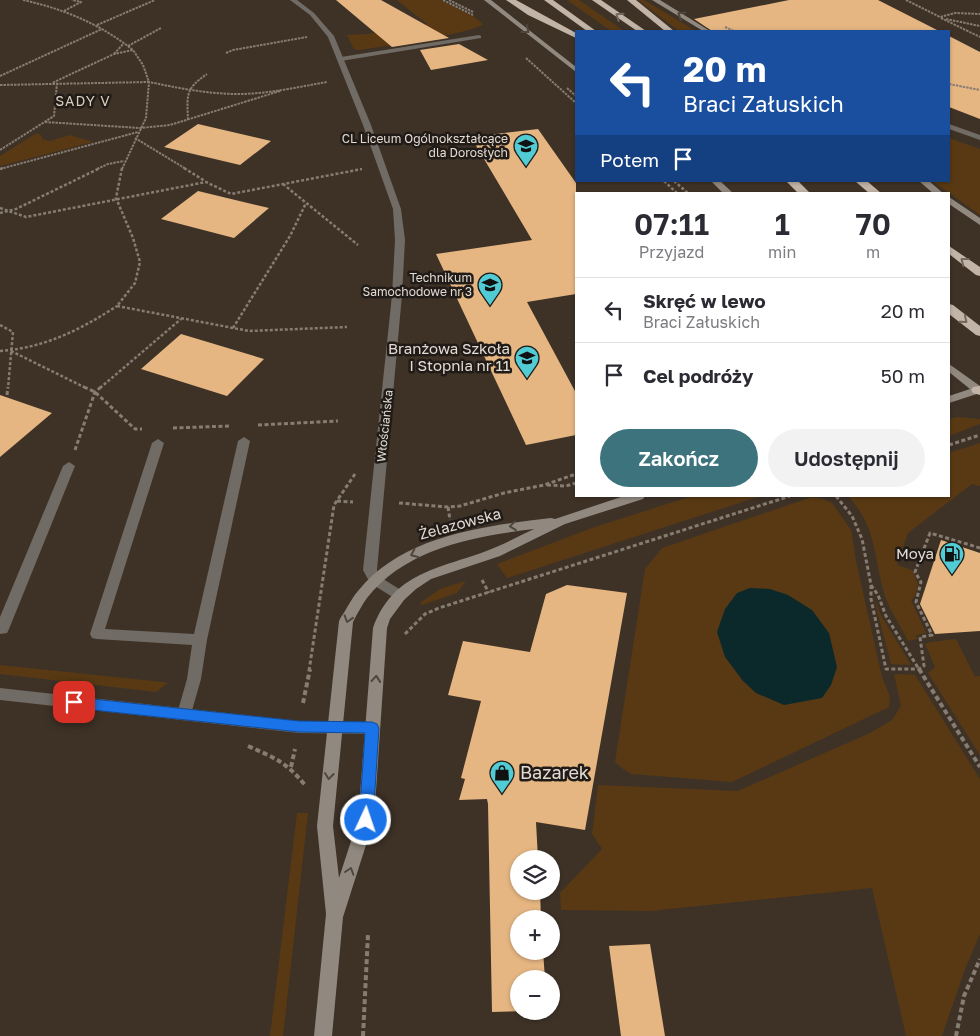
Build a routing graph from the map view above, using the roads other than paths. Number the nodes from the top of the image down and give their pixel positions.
1 (293, 0) edge
2 (488, 0) edge
3 (510, 0) edge
4 (548, 0) edge
5 (596, 0) edge
6 (631, 0) edge
7 (655, 0) edge
8 (591, 30) edge
9 (641, 30) edge
10 (669, 30) edge
11 (705, 30) edge
12 (575, 35) edge
13 (478, 37) dead end
14 (341, 59) junction
15 (575, 69) edge
16 (950, 126) edge
17 (980, 138) edge
18 (716, 182) edge
19 (792, 182) edge
20 (861, 182) edge
21 (924, 182) edge
22 (728, 192) edge
23 (804, 192) edge
24 (874, 192) edge
25 (937, 192) edge
26 (950, 201) edge
27 (980, 222) edge
28 (950, 250) edge
29 (980, 273) edge
30 (950, 309) edge
31 (980, 332) edge
32 (950, 367) edge
33 (979, 391) edge
34 (950, 400) edge
35 (244, 441) dead end
36 (158, 443) dead end
37 (69, 466) road end
38 (637, 497) edge
39 (561, 520) junction
40 (375, 580) junction
41 (399, 596) junction
42 (0, 628) edge
43 (200, 640) junction
44 (0, 694) edge
45 (184, 714) junction
46 (335, 728) junction
47 (372, 728) junction
48 (334, 917) junction
49 (323, 1036) edge

1 - 14 street, Włościańska
2 -> 15 street
3 - 12 highway
4 - 8 highway
9 -> 5 highway
6 - 10 highway
11 -> 7 street
13 - 14 street
14 - 40 street, Włościańska
16 - 17 street
18 - 22 street
19 - 23 highway
20 - 24 highway
21 - 25 street
26 - 27 street
29 -> 28 highway
30 -> 31 highway
32 - 33 street
33 - 34 street
35 - 43 street
36 - 43 street
37 - 42 street
38 - 39 street, Żelazowska
39 -> 40 street, Żelazowska
39 - 41 street, Żelazowska
40 - 41 street
40 -> 46 street
47 -> 41 street
43 - 45 street
44 - 45 street
45 - 46 street
46 - 47 street
46 -> 48 street
48 -> 47 street
48 - 49 street

